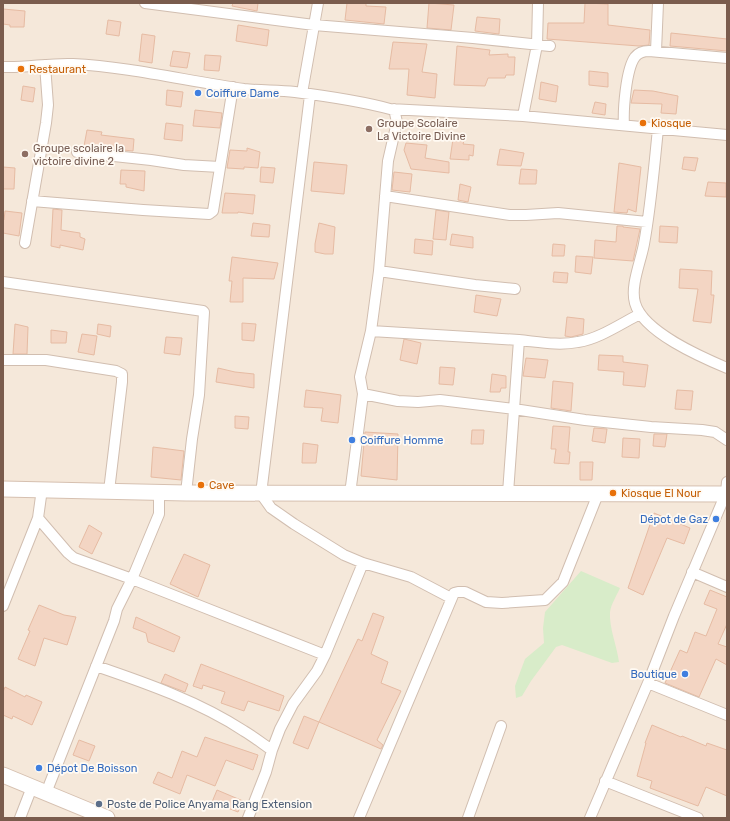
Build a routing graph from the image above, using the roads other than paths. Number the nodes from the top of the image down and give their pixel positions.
1 (145, 3) edge
2 (318, 3) edge
3 (538, 3) edge
4 (658, 3) edge
5 (314, 25) junction
6 (537, 45) junction
7 (550, 46) dead end
8 (656, 51) junction
9 (727, 58) edge
10 (45, 65) junction
11 (3, 67) edge
12 (233, 87) junction
13 (306, 94) junction
14 (394, 109) junction
15 (523, 116) junction
16 (624, 125) junction
17 (658, 129) junction
18 (727, 135) edge
19 (77, 152) dead end
20 (220, 167) junction
21 (384, 196) junction
22 (32, 201) junction
23 (648, 222) junction
24 (25, 243) dead end
25 (379, 271) junction
26 (3, 282) edge
27 (515, 289) dead end
28 (640, 314) junction
29 (371, 331) junction
30 (519, 340) junction
31 (3, 360) edge
32 (727, 368) edge
33 (363, 394) junction
34 (514, 409) junction
35 (727, 440) edge
36 (3, 488) edge
37 (42, 489) junction
38 (727, 490) edge
39 (109, 491) junction
40 (159, 492) junction
41 (186, 493) junction
42 (508, 493) junction
43 (261, 494) junction
44 (350, 494) junction
45 (598, 494) junction
46 (38, 518) junction
47 (363, 563) junction
48 (692, 572) junction
49 (132, 578) junction
50 (727, 587) edge
51 (451, 598) junction
52 (3, 606) edge
53 (325, 654) junction
54 (96, 666) junction
55 (648, 683) junction
56 (727, 715) edge
57 (502, 726) dead end
58 (272, 750) junction
59 (3, 775) edge
60 (605, 780) junction
61 (39, 790) junction
62 (20, 818) edge
63 (107, 818) edge
64 (248, 818) edge
65 (359, 818) edge
66 (468, 818) edge
67 (590, 818) edge
68 (698, 818) edge

1 - 5 street
2 - 5 street
3 - 6 street
4 - 8 street
5 - 6 street
5 - 13 street
6 - 7 street
6 - 15 street
8 - 9 street
8 - 16 street
10 - 11 street
10 - 12 street
10 - 22 street
12 - 13 street
12 - 20 street
13 - 14 street
13 - 43 street
14 - 15 street
14 - 21 street
15 - 16 street
16 - 17 street
17 - 18 street
17 - 23 street
19 - 20 street
20 - 22 street
21 - 23 street
21 - 25 street
22 - 24 street
23 - 28 street
25 - 27 street
25 - 29 street
26 - 41 street
28 - 30 street
28 - 32 street
29 - 30 street
29 - 33 street
30 - 34 street
31 - 39 street
33 - 34 street
33 - 44 street
34 - 35 street
34 - 42 street
36 - 37 street
37 - 39 street
37 - 46 street
38 - 45 street
38 - 48 street
39 - 40 street
40 - 41 street
40 - 49 street
41 - 43 street
42 - 44 street
42 - 45 street
43 - 44 street
43 - 47 street
45 - 51 street
46 - 49 street
46 - 52 street
47 - 51 street
47 - 53 street
48 - 50 street
48 - 55 street
49 - 53 street
49 - 54 street
51 - 65 street
53 - 58 street
54 - 58 street
54 - 61 street
55 - 56 street
55 - 60 street
57 - 66 street
58 - 64 street
59 - 61 street
60 - 67 street
60 - 68 street
61 - 62 street
61 - 63 street

